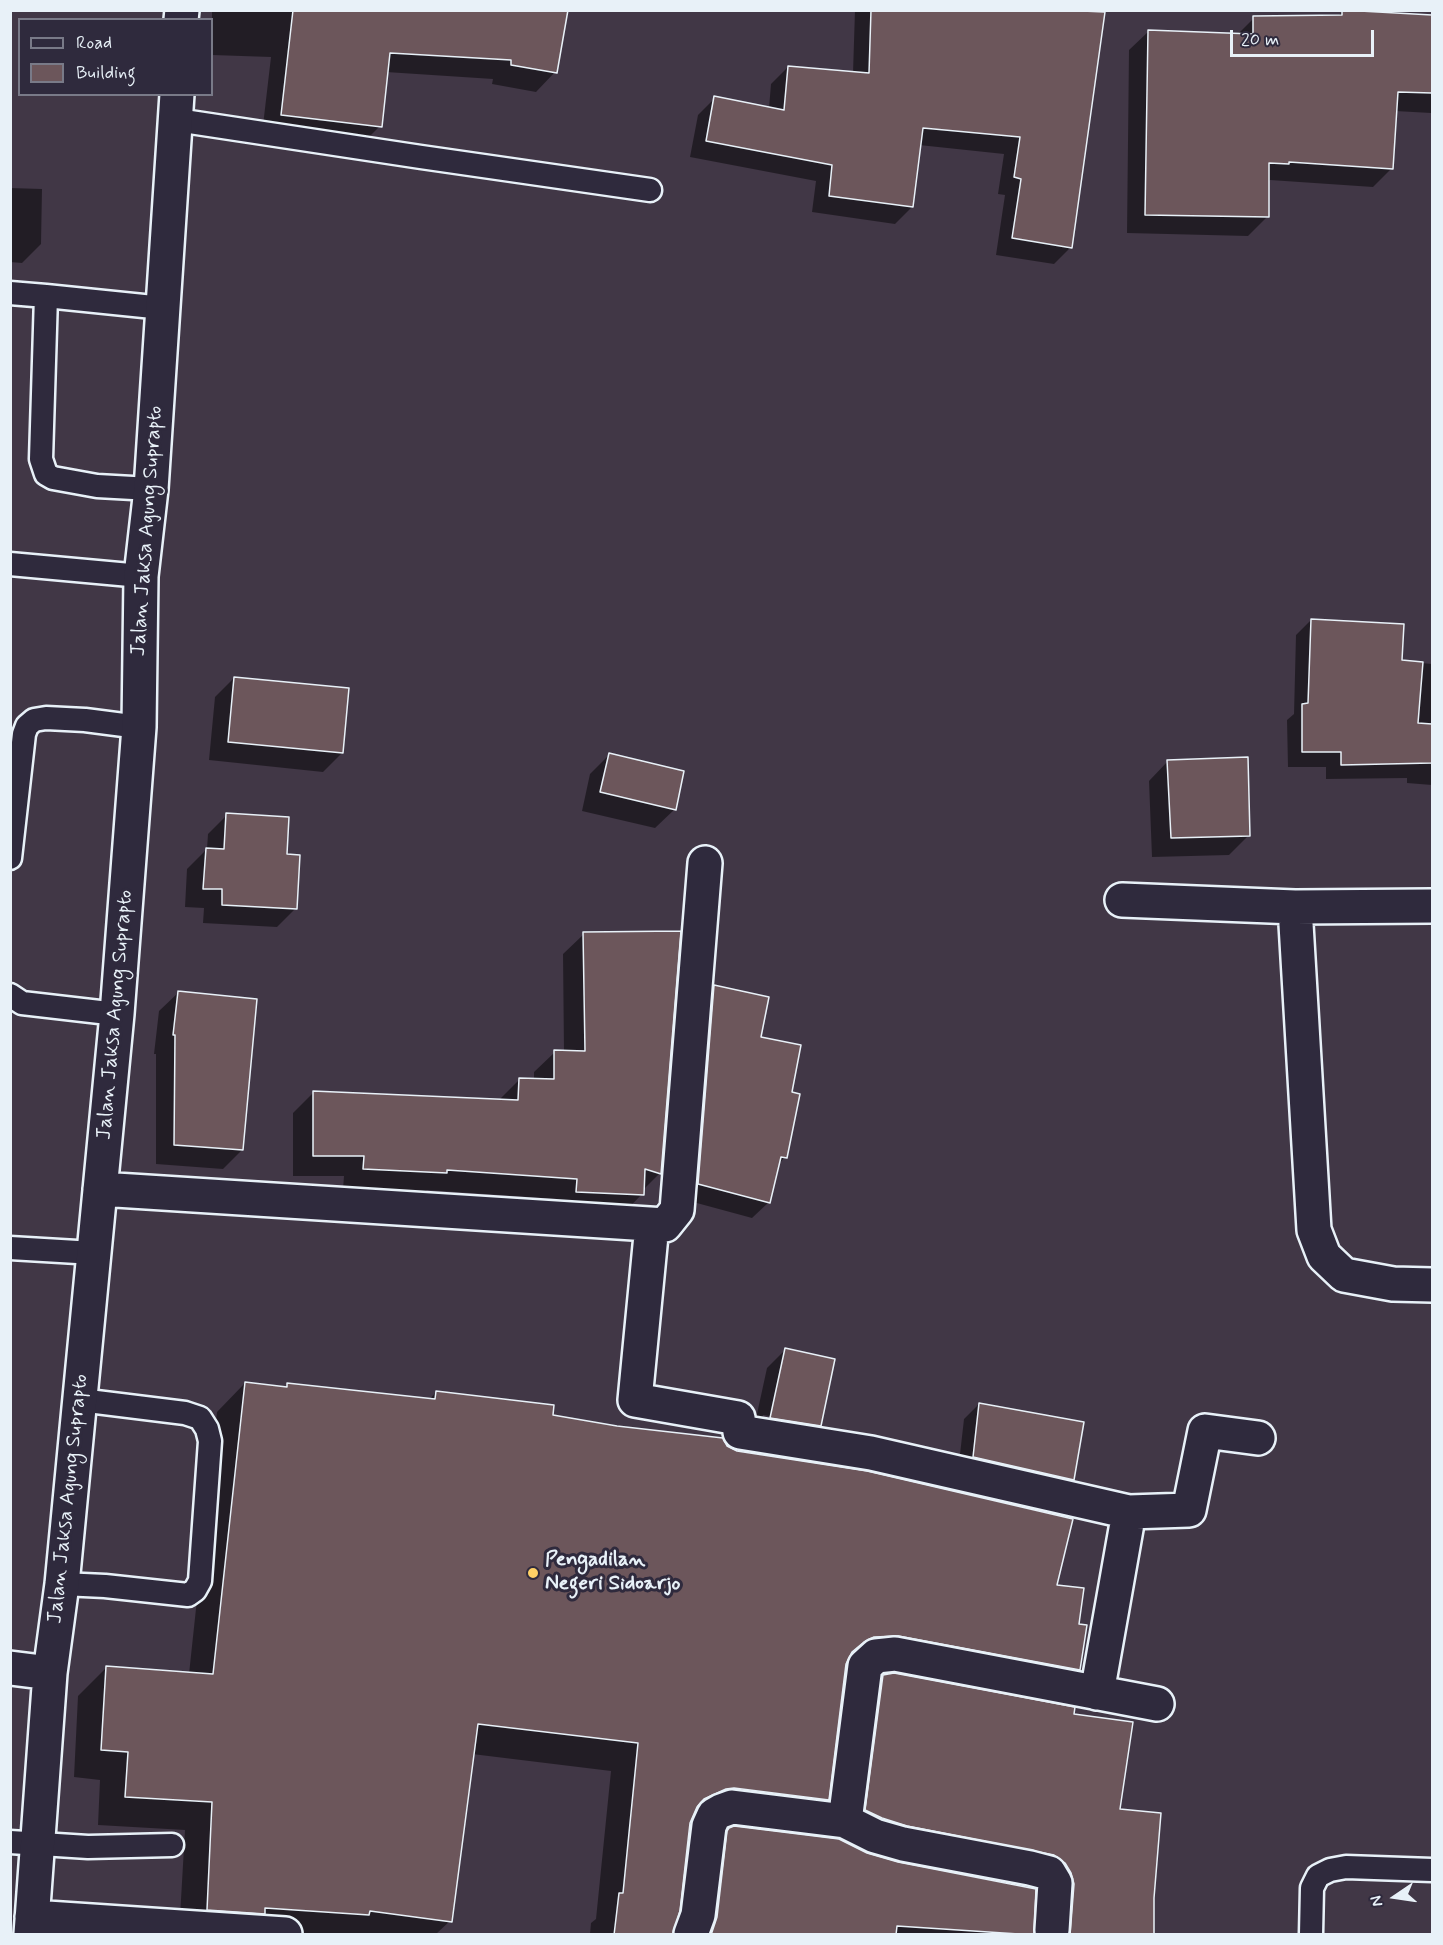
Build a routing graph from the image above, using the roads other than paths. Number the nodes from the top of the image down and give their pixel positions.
1 (176, 108) edge
2 (650, 189) dead end
3 (10, 293) edge
4 (46, 296) junction
5 (163, 308) junction
6 (151, 489) junction
7 (10, 564) edge
8 (141, 576) junction
9 (139, 727) junction
10 (10, 858) edge
11 (705, 863) dead end
12 (1122, 900) dead end
13 (1432, 906) edge
14 (1295, 907) junction
15 (10, 994) edge
16 (117, 1014) junction
17 (100, 1189) junction
18 (652, 1225) junction
19 (10, 1248) edge
20 (94, 1253) junction
21 (1432, 1285) edge
22 (80, 1400) junction
23 (1258, 1438) dead end
24 (1129, 1512) junction
25 (62, 1584) junction
26 (10, 1668) edge
27 (50, 1672) junction
28 (1097, 1693) junction
29 (1157, 1704) dead end
30 (845, 1821) junction
31 (24, 1843) edge
32 (172, 1845) dead end
33 (1432, 1870) edge
34 (31, 1926) edge
35 (1052, 1930) dead end
36 (285, 1935) edge
37 (691, 1935) edge
38 (1311, 1935) edge

1 - 2 lane
1 - 5 street, Jalan Jaksa Agung Suprapto
3 - 4 lane
4 - 5 lane
4 - 6 lane
5 - 6 street, Jalan Jaksa Agung Suprapto
6 - 8 street, Jalan Jaksa Agung Suprapto
7 - 8 lane
8 - 9 street, Jalan Jaksa Agung Suprapto
9 - 10 lane
9 - 16 street, Jalan Jaksa Agung Suprapto
11 - 18 street
12 - 14 street
13 - 14 street
14 - 21 street
15 - 16 lane
16 - 17 street, Jalan Jaksa Agung Suprapto
17 - 18 street
17 - 20 street, Jalan Jaksa Agung Suprapto
18 - 24 street
19 - 20 lane
20 - 22 street, Jalan Jaksa Agung Suprapto
22 - 25 street, Jalan Jaksa Agung Suprapto
22 - 25 lane
23 - 24 street
24 - 28 street
25 - 27 street, Jalan Jaksa Agung Suprapto
26 - 27 street
27 - 31 street, Jalan Jaksa Agung Suprapto
28 - 29 street
28 - 30 street
30 - 35 street
30 - 37 street
31 - 32 lane
31 - 34 street, Jalan Jaksa Agung Suprapto
33 - 38 lane
34 - 36 street

